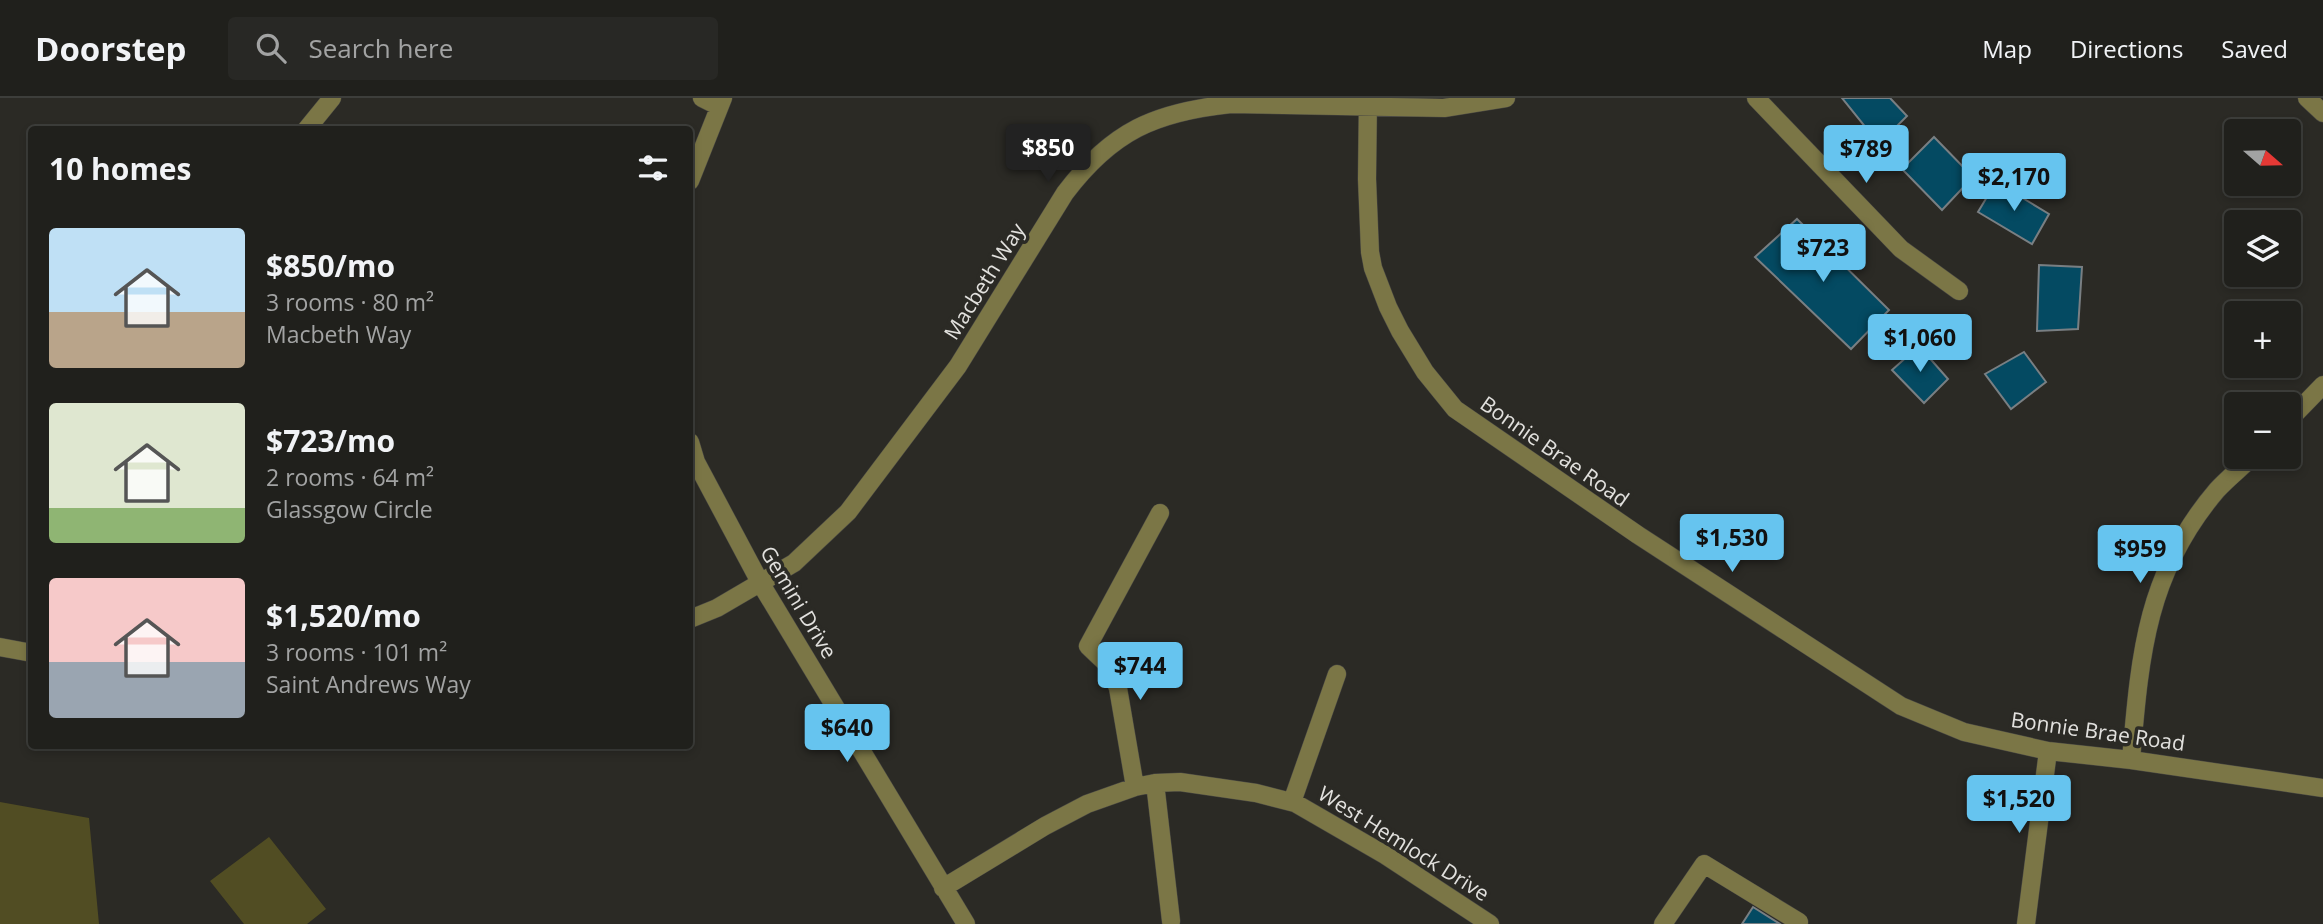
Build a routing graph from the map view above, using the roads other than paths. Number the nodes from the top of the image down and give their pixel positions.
1 (332, 98) edge
2 (1506, 98) edge
3 (1756, 98) edge
4 (2307, 98) edge
5 (714, 101) edge
6 (1369, 102) edge
7 (2323, 113) edge
8 (309, 126) edge
9 (693, 171) edge
10 (1959, 292) dead end
11 (2323, 386) edge
12 (2301, 408) edge
13 (693, 452) edge
14 (2239, 469) edge
15 (1160, 513) dead end
16 (761, 584) junction
17 (693, 618) edge
18 (0, 647) edge
19 (28, 652) edge
20 (1337, 674) dead end
21 (2048, 751) junction
22 (2131, 760) junction
23 (1156, 783) junction
24 (1135, 787) junction
25 (2323, 788) edge
26 (1292, 802) junction
27 (943, 888) junction
28 (1171, 921) dead end
29 (1799, 922) dead end
30 (967, 924) edge
31 (1490, 924) edge
32 (1663, 924) edge
33 (2026, 924) edge

1 - 8 street
2 - 6 street, Macbeth Way
3 - 10 street
4 - 7 street
5 - 9 street
6 - 16 street, Macbeth Way
6 - 21 street, Bonnie Brae Road
11 - 12 street
13 - 16 street, Gemini Drive
14 - 22 street
15 - 24 street
16 - 17 street, Macbeth Way
16 - 27 street, Gemini Drive
18 - 19 street
20 - 26 street
21 - 22 street, Bonnie Brae Road
21 - 33 street
22 - 25 street, Bonnie Brae Road
23 - 24 street, West Hemlock Drive
23 - 26 street, West Hemlock Drive
23 - 28 street
24 - 27 street, West Hemlock Drive
26 - 31 street, West Hemlock Drive
27 - 30 street, Gemini Drive
29 - 32 street

